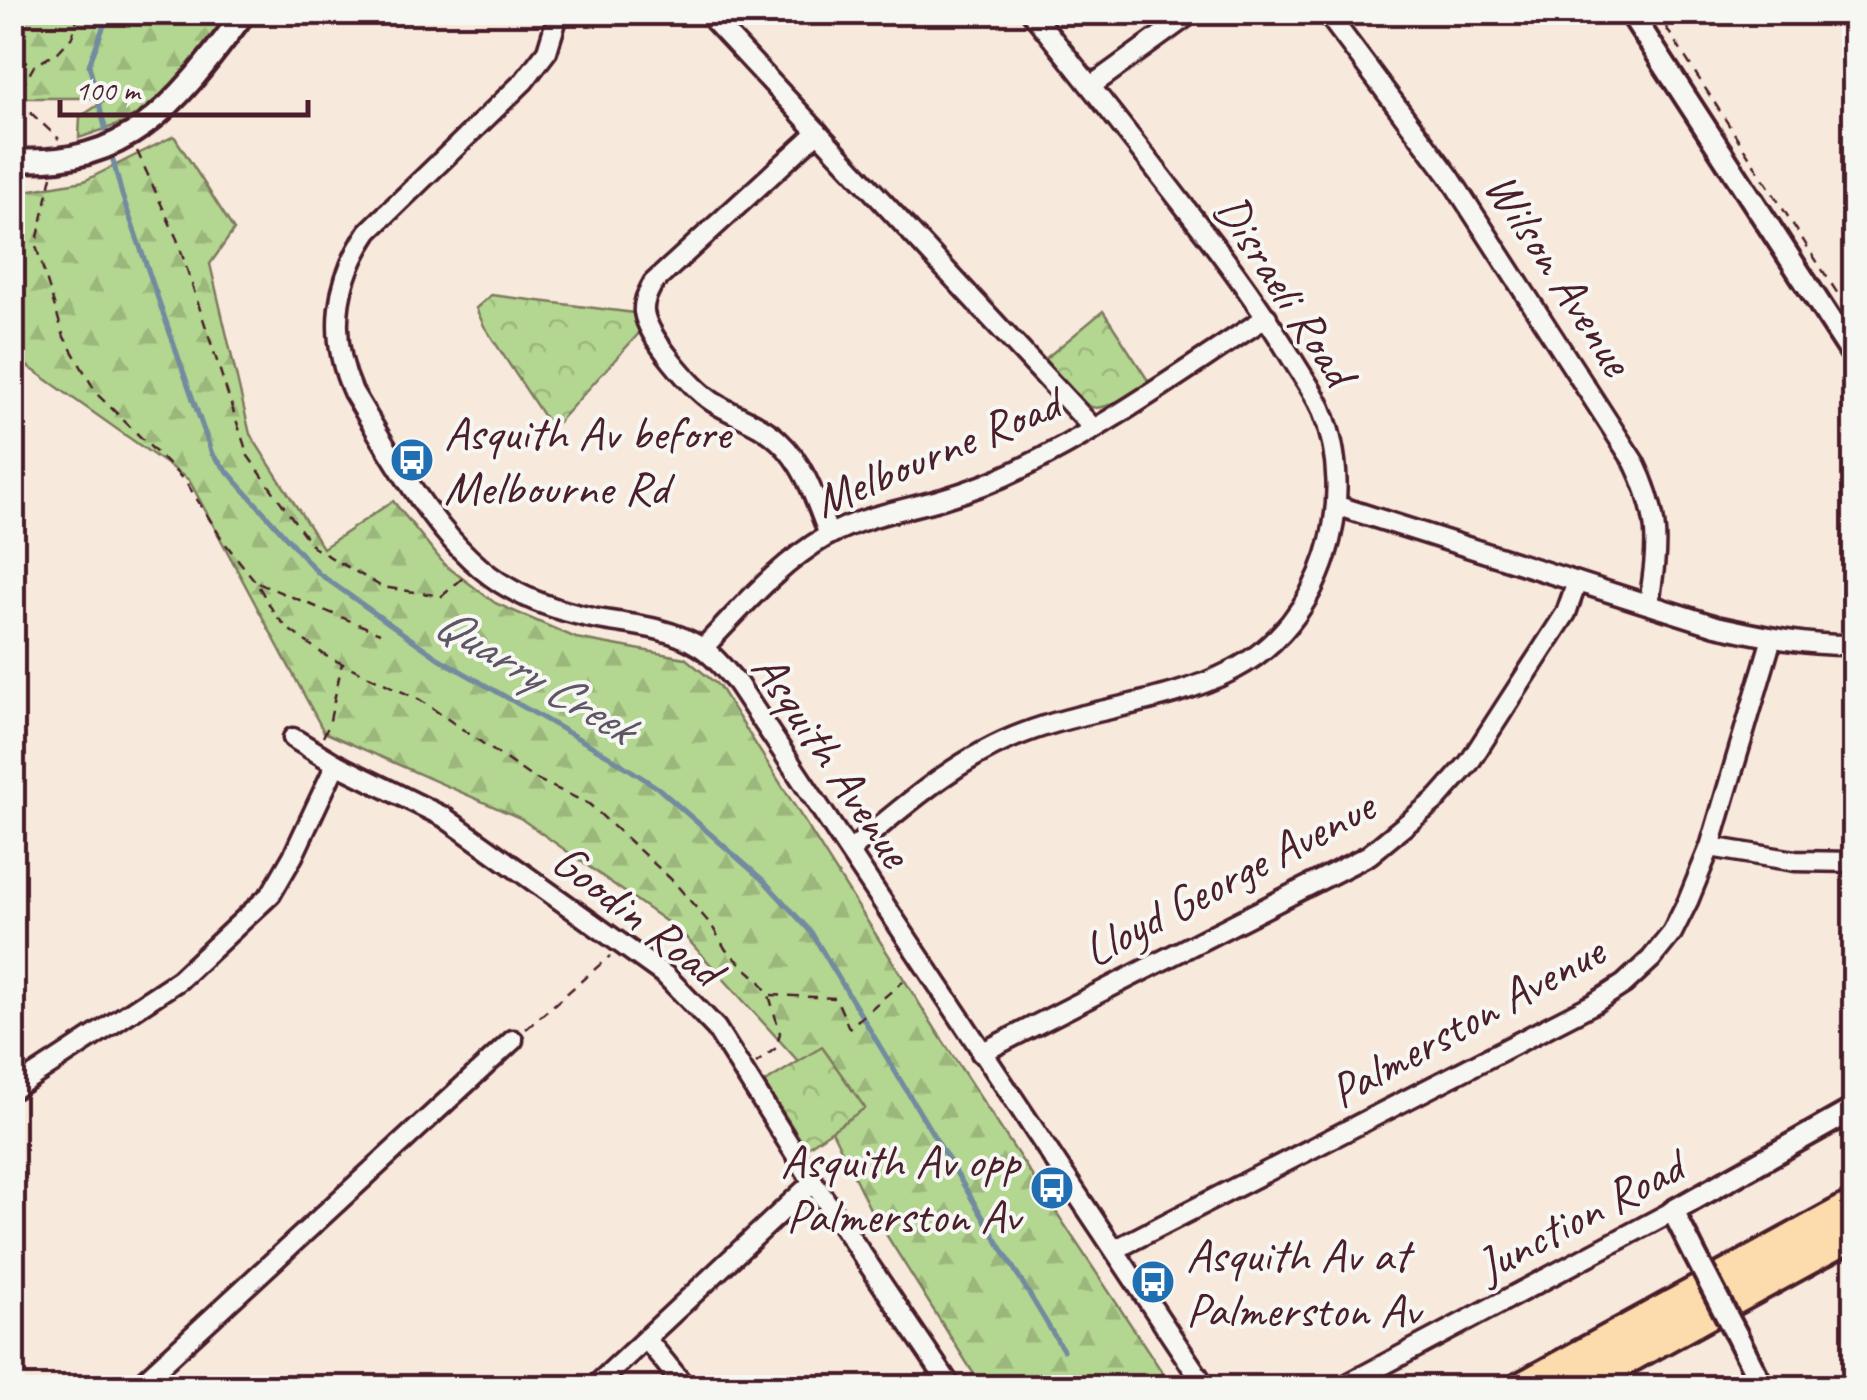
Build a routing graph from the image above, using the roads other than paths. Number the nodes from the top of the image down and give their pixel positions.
1 (245, 12) edge
2 (559, 12) edge
3 (706, 12) edge
4 (1031, 12) edge
5 (1193, 12) edge
6 (1326, 12) edge
7 (1630, 12) edge
8 (1090, 86) junction
9 (818, 132) junction
10 (12, 160) edge
11 (1267, 318) junction
12 (1854, 357) edge
13 (1093, 428) junction
14 (1338, 506) junction
15 (829, 535) junction
16 (1577, 582) junction
17 (1650, 604) junction
18 (1772, 638) junction
19 (1854, 645) edge
20 (703, 648) junction
21 (293, 738) dead end
22 (336, 764) junction
23 (1710, 847) junction
24 (850, 851) junction
25 (1854, 862) edge
26 (513, 1040) road end
27 (981, 1053) junction
28 (12, 1090) edge
29 (1854, 1109) edge
30 (813, 1182) junction
31 (1854, 1206) edge
32 (1673, 1212) junction
33 (1854, 1234) edge
34 (1116, 1250) junction
35 (1662, 1311) junction
36 (647, 1340) junction
37 (1623, 1360) junction
38 (136, 1388) edge
39 (593, 1388) edge
40 (686, 1388) edge
41 (952, 1388) edge
42 (1206, 1388) edge
43 (1340, 1388) edge
44 (1500, 1388) edge
45 (1522, 1388) edge
46 (1572, 1388) edge
47 (1582, 1388) edge
48 (1763, 1388) edge

1 - 10 street
2 - 20 street, Asquith Avenue
3 - 9 street
4 - 8 street, Disraeli Road
5 - 8 street
6 - 17 street, Wilson Avenue
7 - 12 street
8 - 11 street, Disraeli Road
9 - 13 street
9 - 15 street
11 - 13 street, Melbourne Road
11 - 14 street, Disraeli Road
13 - 15 street, Melbourne Road
14 - 16 street
14 - 24 street, Disraeli Road
15 - 20 street, Melbourne Road
16 - 17 street
16 - 27 street, Lloyd George Avenue
17 - 18 street
18 - 19 street
18 - 23 street, Palmerston Avenue
20 - 24 street, Asquith Avenue
21 - 22 street, Goodin Road
22 - 28 street
22 - 30 street, Goodin Road
23 - 25 street
23 - 34 street, Palmerston Avenue
24 - 27 street, Asquith Avenue
26 - 38 street
27 - 34 street, Asquith Avenue
29 - 32 street, Junction Road
30 - 36 street
30 - 41 street, Goodin Road
31 - 35 highway
32 - 43 street, Junction Road
32 - 48 street, bridge
33 - 37 highway
34 - 42 street, Asquith Avenue
35 - 44 highway
35 - 45 highway
36 - 39 street
36 - 40 street
37 - 46 highway
37 - 47 highway

